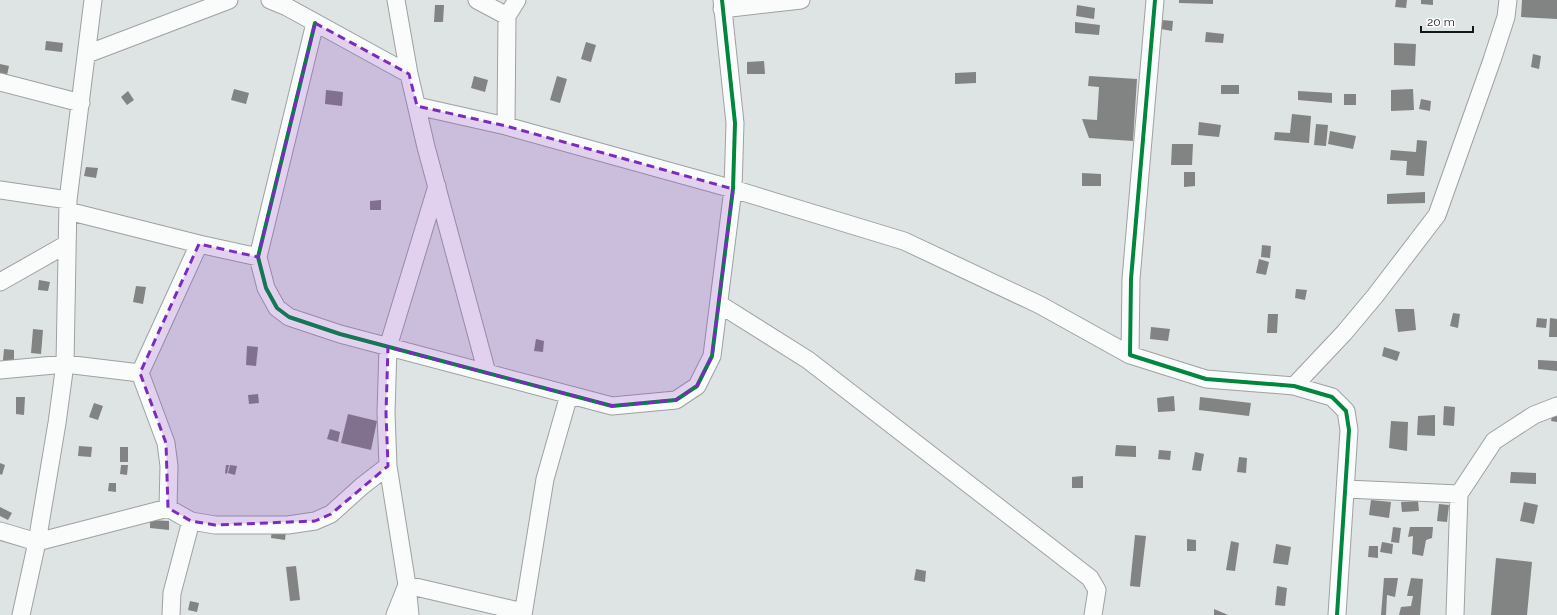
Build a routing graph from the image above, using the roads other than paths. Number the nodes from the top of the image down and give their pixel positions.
1 (93, 0) edge
2 (229, 0) edge
3 (270, 0) edge
4 (396, 0) edge
5 (477, 0) edge
6 (518, 0) edge
7 (800, 0) edge
8 (1155, 0) edge
9 (1508, 0) edge
10 (722, 5) edge
11 (507, 16) junction
12 (315, 23) junction
13 (87, 54) junction
14 (409, 74) junction
15 (0, 82) edge
16 (81, 103) junction
17 (417, 106) junction
18 (506, 126) junction
19 (437, 186) junction
20 (733, 189) junction
21 (0, 190) edge
22 (68, 205) junction
23 (67, 244) junction
24 (199, 244) junction
25 (258, 257) junction
26 (1, 285) edge
27 (719, 304) junction
28 (388, 347) junction
29 (1130, 355) junction
30 (65, 364) junction
31 (0, 370) edge
32 (140, 373) junction
33 (487, 373) junction
34 (1294, 386) junction
35 (569, 395) junction
36 (1557, 406) edge
37 (388, 466) junction
38 (1346, 489) junction
39 (1459, 494) junction
40 (168, 508) junction
41 (190, 521) junction
42 (0, 531) edge
43 (37, 542) junction
44 (407, 586) junction
45 (523, 614) edge
46 (21, 615) edge
47 (171, 615) edge
48 (395, 615) edge
49 (410, 615) edge
50 (1093, 615) edge
51 (1337, 615) edge
52 (1455, 615) edge

1 - 13 street
2 - 13 street
3 - 12 street
4 - 14 street
5 - 11 street
6 - 11 street
7 - 10 street
8 - 29 street
9 - 34 street
10 - 20 street
11 - 18 street
12 - 14 street
12 - 25 street
13 - 16 street
14 - 17 street
15 - 16 street
16 - 22 street
17 - 18 street
17 - 19 street
18 - 20 street
19 - 28 street
19 - 33 street
20 - 27 street
20 - 29 street
21 - 22 street
22 - 23 street
22 - 24 street
23 - 26 street
23 - 30 street
24 - 25 street
24 - 32 street
25 - 28 street
27 - 35 street
27 - 50 street
28 - 33 street
28 - 37 street
29 - 34 street
30 - 31 street
30 - 32 street
30 - 43 street
32 - 40 street
33 - 35 street
34 - 38 street
35 - 45 street
36 - 39 street
37 - 41 street
37 - 44 street
38 - 39 street
38 - 51 street
39 - 52 street
40 - 41 street
40 - 43 street
41 - 47 street
42 - 43 street
43 - 46 street
44 - 45 street
44 - 48 street
44 - 49 street

